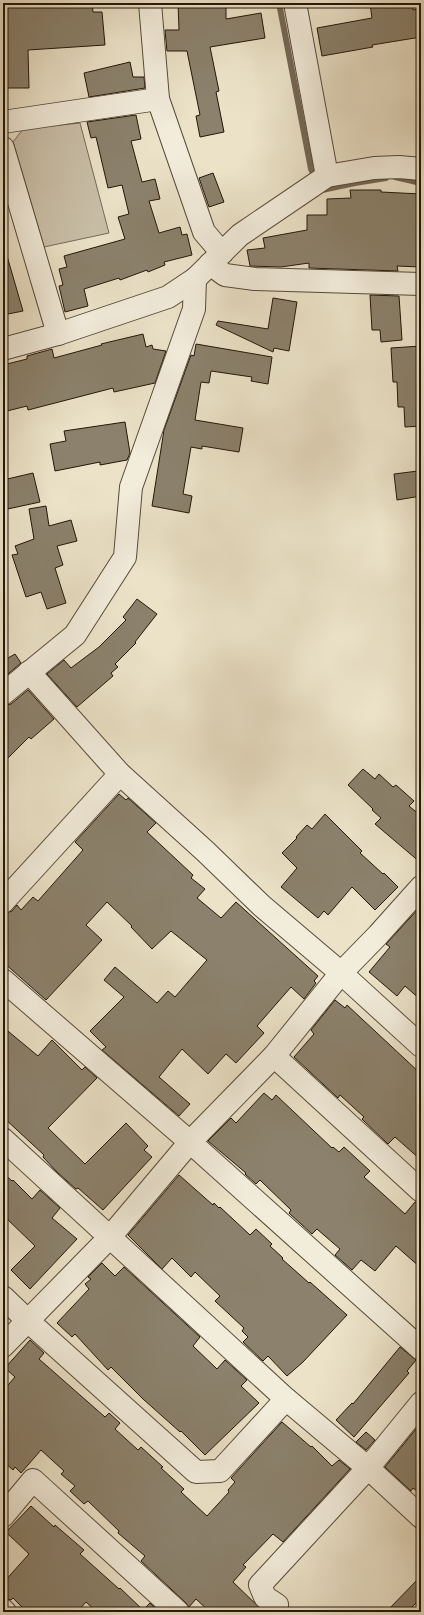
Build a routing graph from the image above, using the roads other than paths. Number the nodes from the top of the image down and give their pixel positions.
1 (150, 3) edge
2 (295, 3) edge
3 (158, 99) junction
4 (3, 122) edge
5 (3, 148) edge
6 (421, 169) edge
7 (327, 176) junction
8 (209, 265) junction
9 (421, 284) edge
10 (58, 334) junction
11 (3, 349) edge
12 (28, 672) junction
13 (3, 694) edge
14 (120, 774) junction
15 (421, 886) edge
16 (3, 902) edge
17 (341, 973) junction
18 (3, 980) edge
19 (421, 1046) edge
20 (274, 1056) junction
21 (3, 1139) edge
22 (190, 1142) junction
23 (421, 1191) edge
24 (110, 1237) junction
25 (3, 1297) edge
26 (28, 1321) junction
27 (3, 1346) edge
28 (421, 1349) edge
29 (286, 1398) junction
30 (421, 1403) edge
31 (368, 1468) junction
32 (3, 1516) edge
33 (421, 1517) edge
34 (3, 1610) edge
35 (5, 1612) edge
36 (178, 1612) edge
37 (276, 1612) edge

1 - 3 street
2 - 7 street
3 - 4 street
3 - 8 street
5 - 10 street
6 - 7 street
7 - 8 street
8 - 9 street
8 - 10 street
8 - 12 street
10 - 11 street
12 - 13 street
12 - 14 street
14 - 16 street
14 - 17 street
15 - 17 street
17 - 19 street
17 - 20 street
18 - 22 street
20 - 22 street
20 - 23 street
21 - 24 street
22 - 24 street
22 - 28 street
24 - 26 street
24 - 29 street
25 - 26 street
26 - 27 street
26 - 29 street
29 - 31 street
30 - 31 street
31 - 33 street
31 - 37 street
32 - 36 street
34 - 35 street

